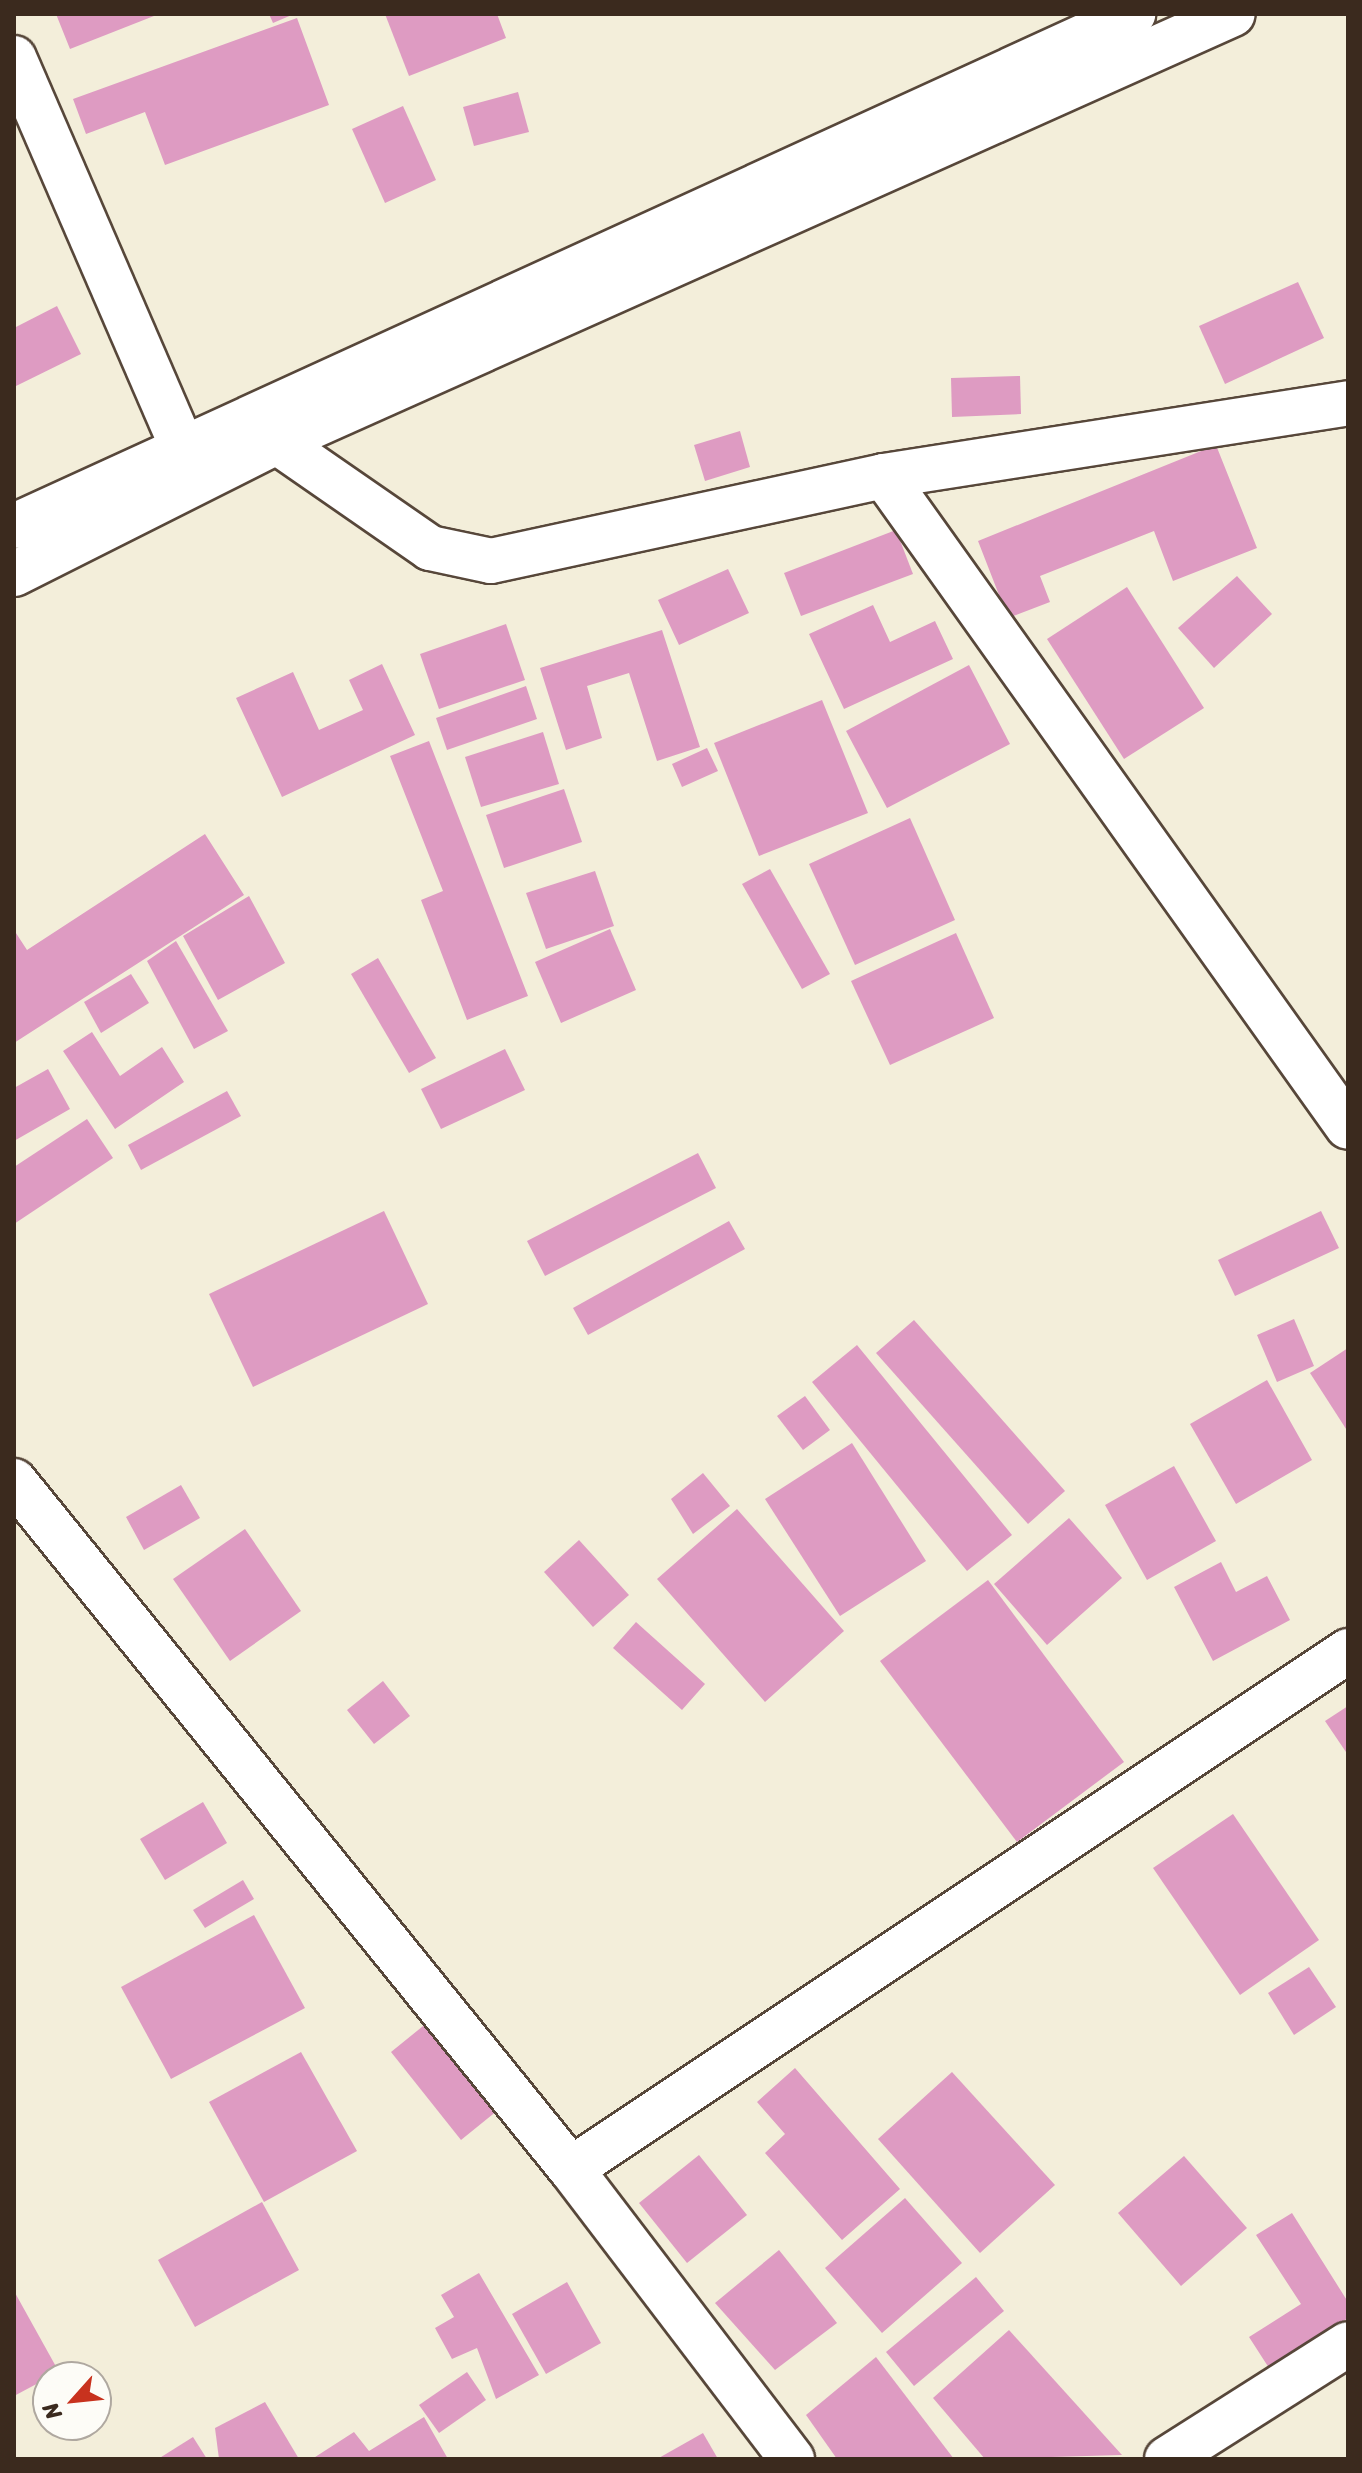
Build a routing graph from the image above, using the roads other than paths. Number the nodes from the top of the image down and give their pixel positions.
1 (1233, 14) edge
2 (1116, 17) edge
3 (14, 58) edge
4 (1348, 403) edge
5 (277, 442) junction
6 (182, 446) junction
7 (884, 476) junction
8 (14, 526) edge
9 (14, 574) edge
10 (1348, 1127) edge
11 (14, 1481) edge
12 (1348, 1651) edge
13 (571, 2169) junction
14 (1348, 2344) edge
15 (792, 2459) edge
16 (1167, 2459) edge

1 - 5 street
2 - 6 street
3 - 6 street
4 - 7 street
5 - 7 street
5 - 9 street
6 - 8 street
7 - 10 street
11 - 13 street
12 - 13 street
13 - 15 street
14 - 16 street

